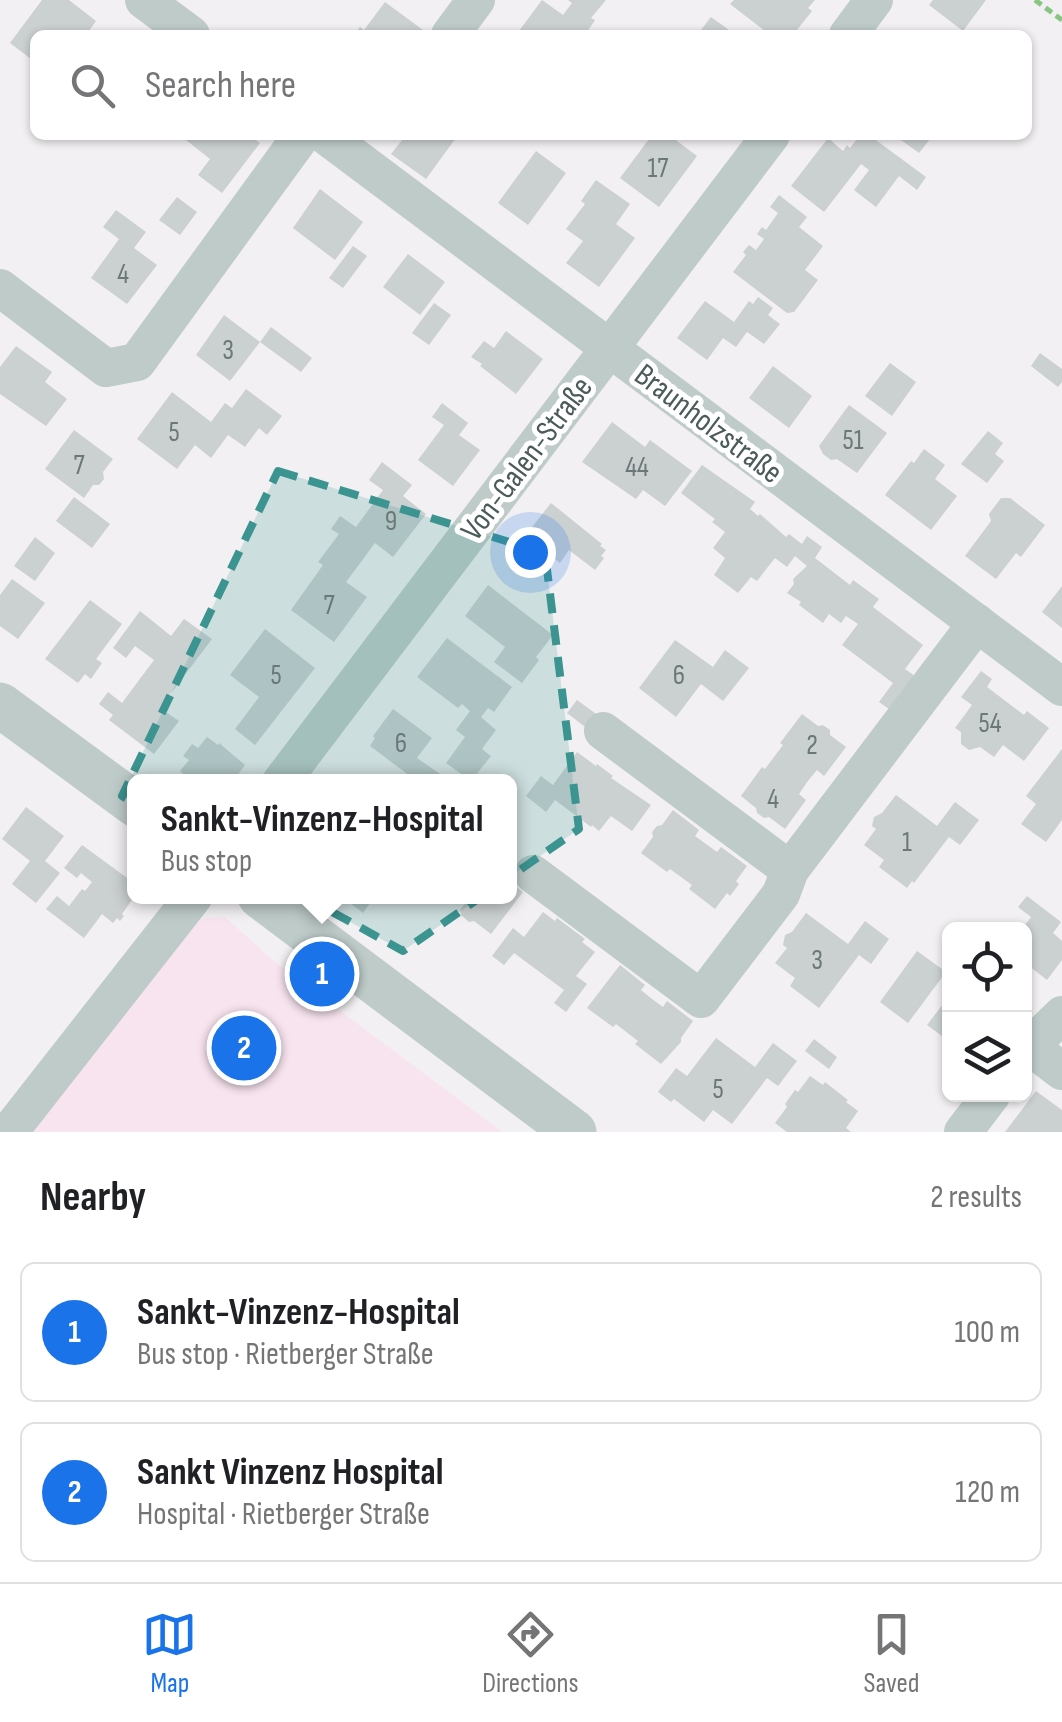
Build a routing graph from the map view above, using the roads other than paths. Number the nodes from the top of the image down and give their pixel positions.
1 (144, 0) edge
2 (476, 0) edge
3 (874, 0) edge
4 (184, 30) edge
5 (454, 30) edge
6 (852, 30) edge
7 (298, 140) edge
8 (767, 140) edge
9 (366, 147) edge
10 (0, 288) edge
11 (609, 348) junction
12 (977, 623) junction
13 (1062, 687) edge
14 (0, 705) edge
15 (603, 730) dead end
16 (287, 774) edge
17 (127, 799) edge
18 (790, 870) junction
19 (533, 874) dead end
20 (188, 904) edge
21 (271, 904) edge
22 (1037, 1032) edge
23 (1062, 1070) edge
24 (986, 1102) edge
25 (9, 1132) edge
26 (574, 1132) edge
27 (963, 1132) edge

1 - 4 street
2 - 5 street
3 - 6 street
7 - 10 street
8 - 11 street, Von-Galen-Straße
9 - 11 street, Braunholzstraße
11 - 12 street, Braunholzstraße
11 - 16 street, Von-Galen-Straße
12 - 13 street, Braunholzstraße
12 - 18 street
14 - 17 street
15 - 18 street
18 - 19 street
20 - 25 street
21 - 26 street
22 - 23 street
24 - 27 street

